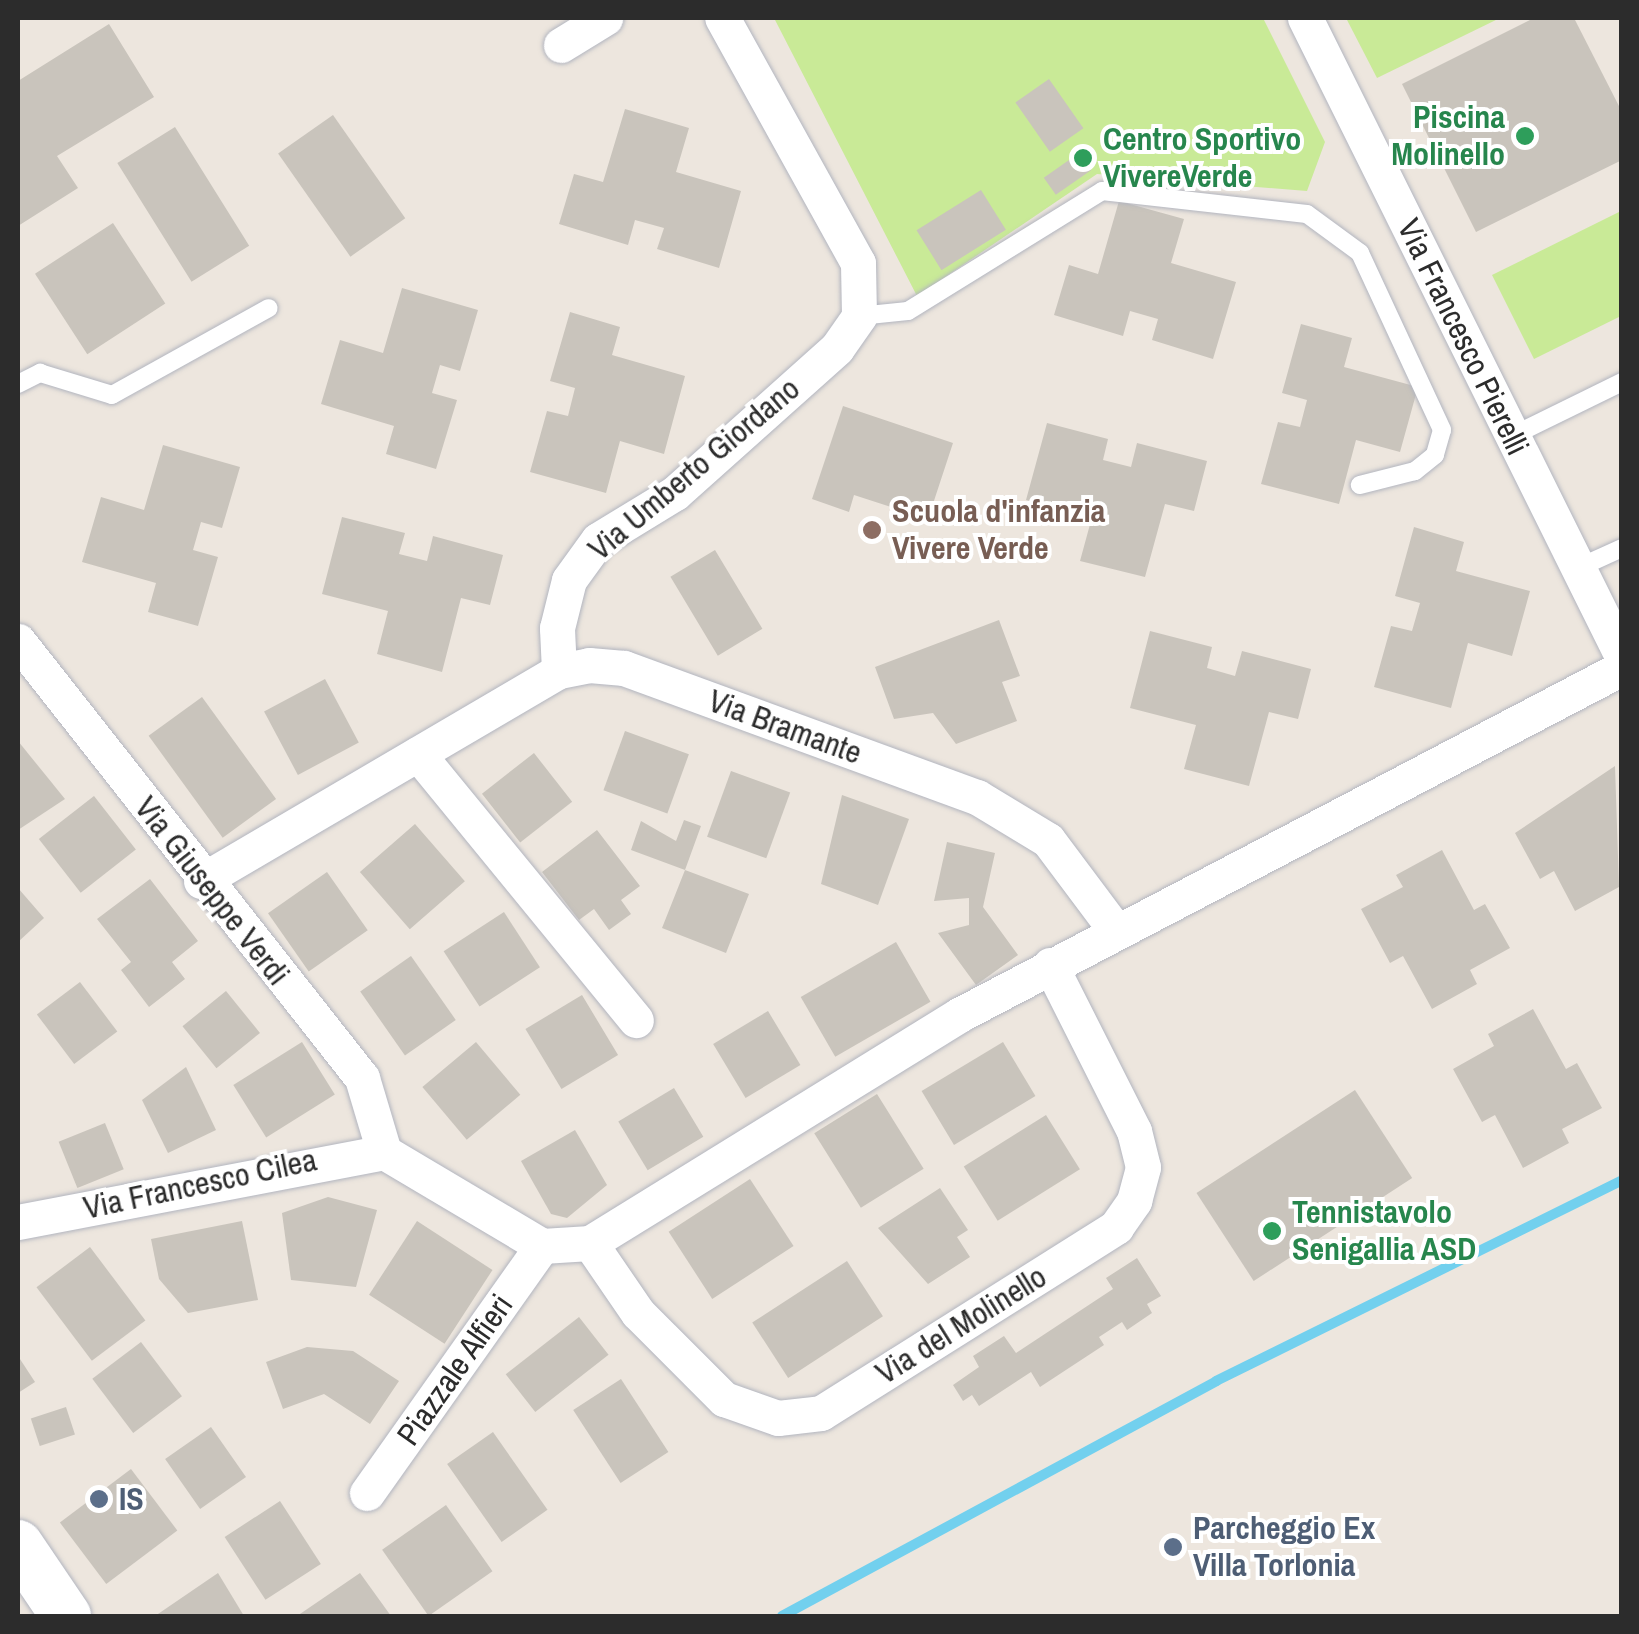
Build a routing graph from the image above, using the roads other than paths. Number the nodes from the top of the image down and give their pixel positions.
1 (605, 18) edge
2 (722, 18) edge
3 (1305, 18) edge
4 (562, 45) dead end
5 (269, 308) dead end
6 (859, 316) junction
7 (1622, 382) edge
8 (18, 384) edge
9 (1512, 436) junction
10 (1360, 485) dead end
11 (1622, 548) edge
12 (1578, 568) junction
13 (18, 641) edge
14 (1622, 656) edge
15 (1622, 668) edge
16 (559, 671) junction
17 (418, 754) junction
18 (201, 881) junction
19 (1116, 931) junction
20 (1050, 965) junction
21 (636, 1020) dead end
22 (384, 1152) junction
23 (18, 1222) edge
24 (590, 1244) junction
25 (542, 1246) junction
26 (367, 1493) dead end
27 (18, 1546) edge
28 (66, 1616) edge

1 - 4 street
2 - 6 street
3 - 9 street, Via Francesco Pierelli
5 - 8 lane
6 - 10 lane
6 - 16 street, Via Umberto Giordano
7 - 9 lane
9 - 12 street, Via Francesco Pierelli
11 - 12 lane
12 - 14 street, Via Francesco Pierelli
13 - 18 street, Via Giuseppe Verdi
15 - 19 street
16 - 17 street, Via Bramante
16 - 19 street, Via Bramante
17 - 18 street, Via Bramante
17 - 21 street
18 - 22 street, Via Giuseppe Verdi
19 - 20 street
20 - 24 street
20 - 24 street, Via del Molinello
22 - 23 street, Via Francesco Cilea
22 - 25 street
24 - 25 street
25 - 26 street, Piazzale Alfieri
27 - 28 main road

